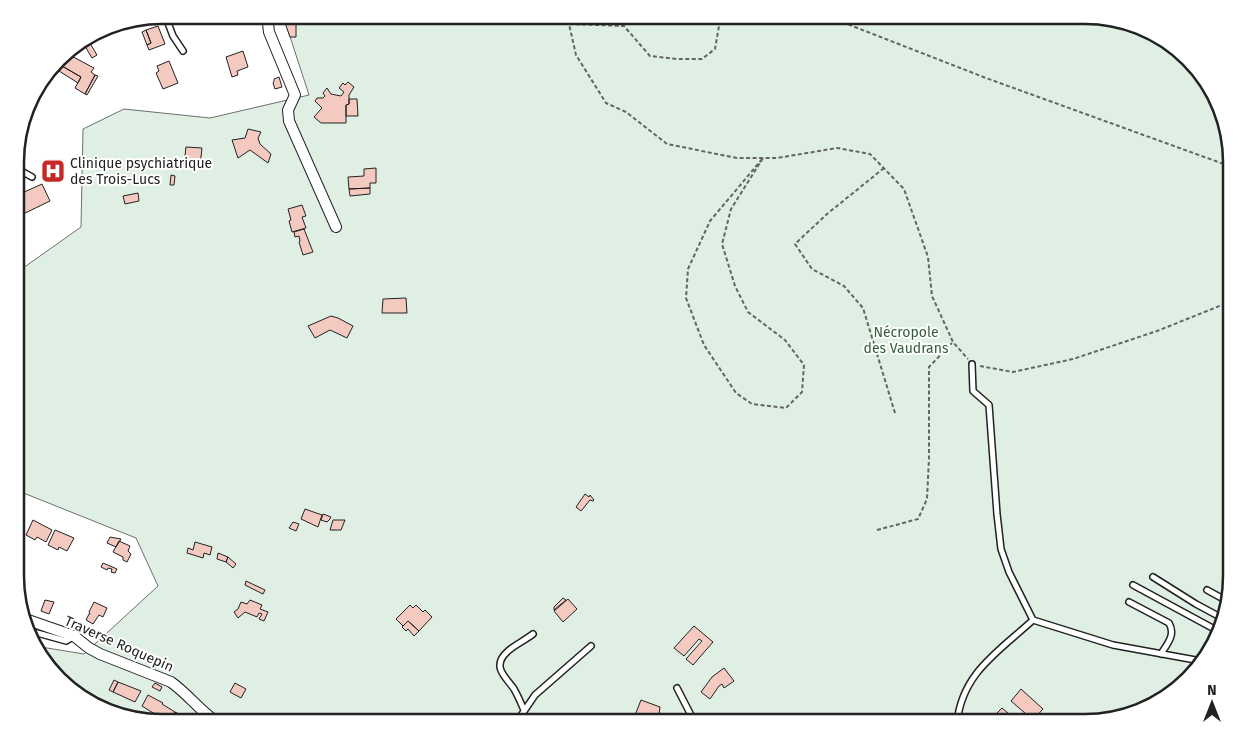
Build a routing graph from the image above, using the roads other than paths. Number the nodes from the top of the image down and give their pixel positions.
1 (168, 24) edge
2 (268, 24) edge
3 (183, 51) dead end
4 (24, 172) edge
5 (32, 177) dead end
6 (336, 227) dead end
7 (972, 364) road end
8 (1153, 577) dead end
9 (1133, 585) dead end
10 (1207, 590) dead end
11 (1222, 598) edge
12 (1129, 602) dead end
13 (1218, 616) edge
14 (1033, 620) junction
15 (31, 621) edge
16 (1213, 628) edge
17 (35, 632) edge
18 (533, 634) dead end
19 (74, 636) junction
20 (590, 646) dead end
21 (1161, 654) junction
22 (1195, 660) edge
23 (677, 688) dead end
24 (524, 710) junction
25 (206, 714) edge
26 (522, 714) edge
27 (690, 714) edge
28 (958, 714) edge

1 - 3 lane
2 - 6 street
4 - 5 lane
7 - 14 lane
8 - 13 lane
9 - 16 lane
10 - 11 lane
12 - 21 lane
14 - 21 lane
14 - 28 lane
15 - 19 street, Traverse Roquepin
17 - 19 lane
18 - 24 lane
19 - 25 street, Traverse Roquepin
20 - 24 lane
21 - 22 lane
23 - 27 lane
24 - 26 lane

